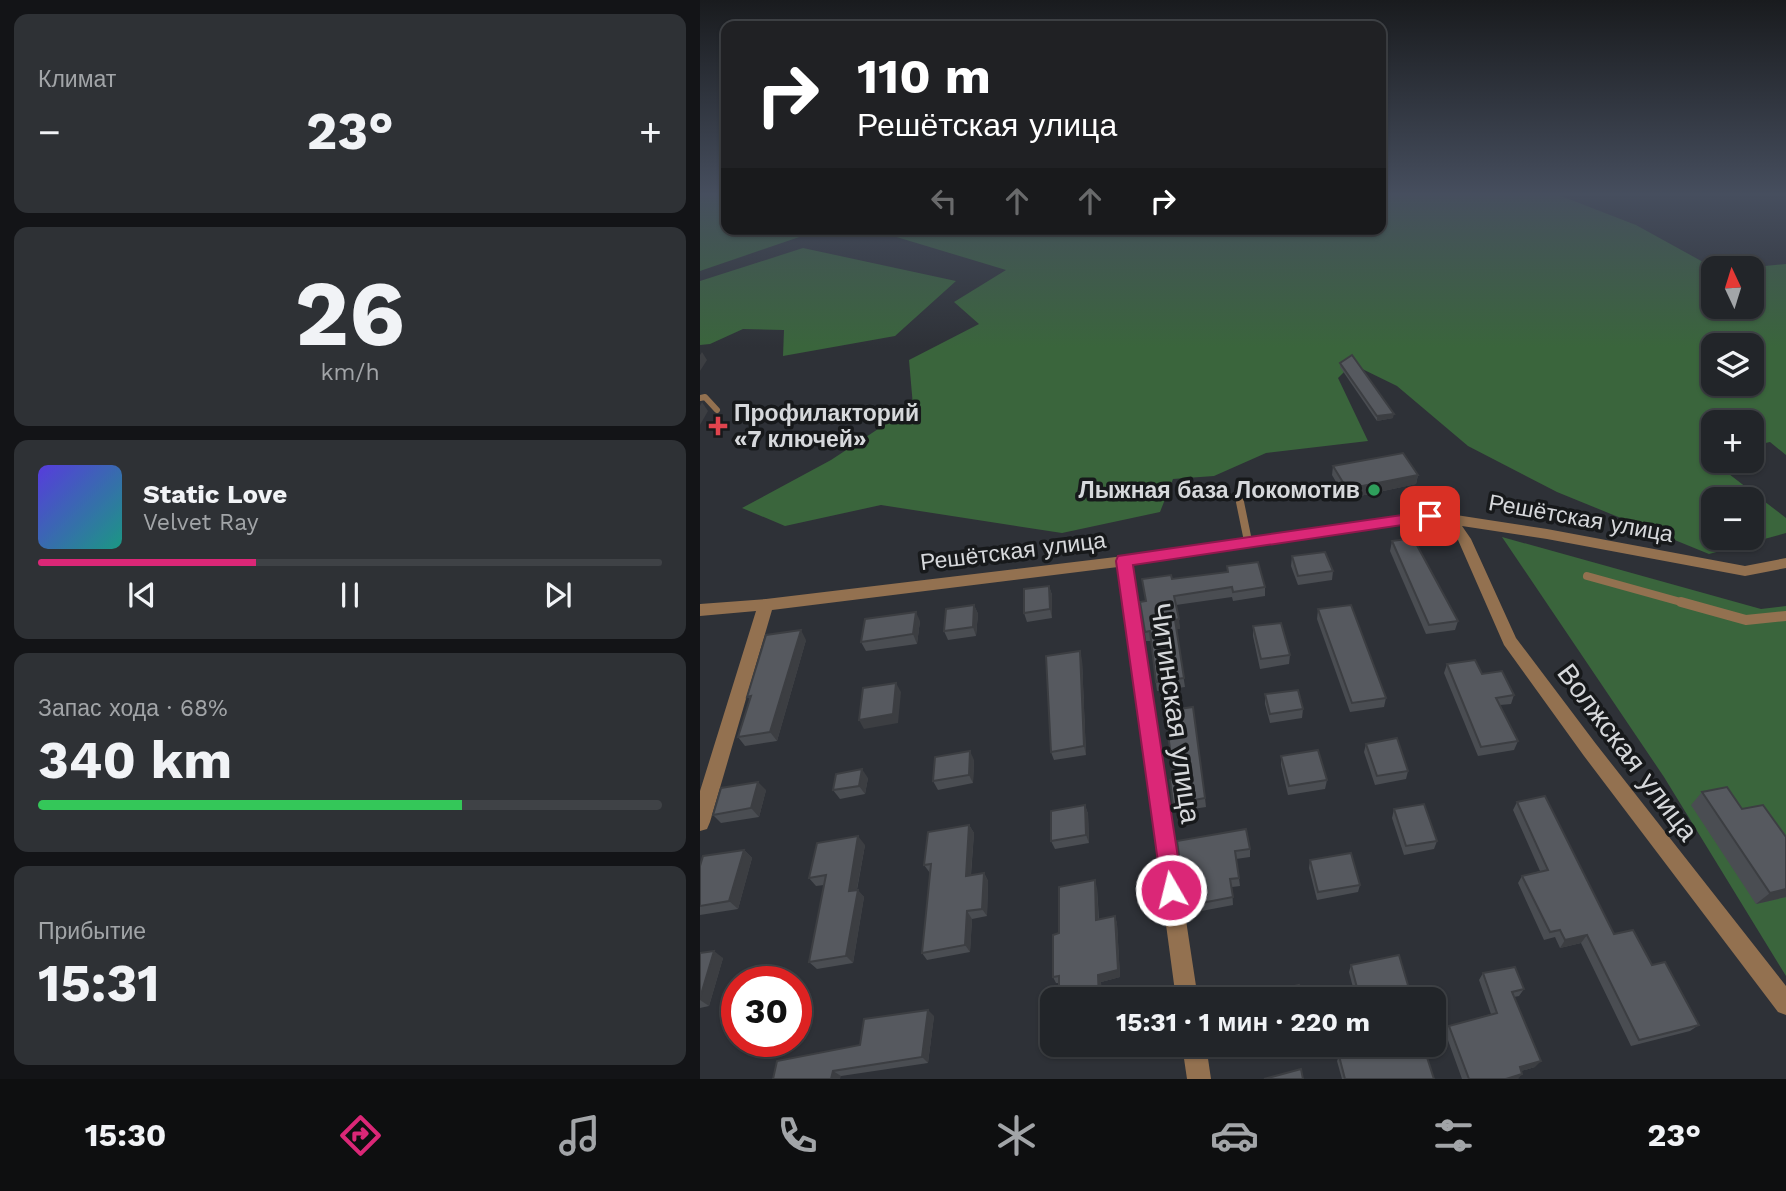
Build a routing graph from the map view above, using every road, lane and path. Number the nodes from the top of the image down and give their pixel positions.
1 (700, 398) edge
2 (717, 410) dead end
3 (1240, 502) dead end
4 (1450, 519) junction
5 (1248, 541) junction
6 (1124, 561) junction
7 (1786, 563) edge
8 (1587, 576) dead end
9 (766, 605) junction
10 (700, 610) edge
11 (1786, 616) edge
12 (700, 821) edge
13 (1185, 987) edge
14 (1786, 1004) edge
15 (1196, 1057) edge
16 (1199, 1079) edge

1 - 2 lane
3 - 5 lane
4 - 5 street, Решётская улица
4 - 7 street, Решётская улица
4 - 14 street, Волжская улица
5 - 6 street, Решётская улица
6 - 9 street, Решётская улица
6 - 13 street, Читинская улица
8 - 11 lane
9 - 10 street, Решётская улица
9 - 12 street
15 - 16 street

